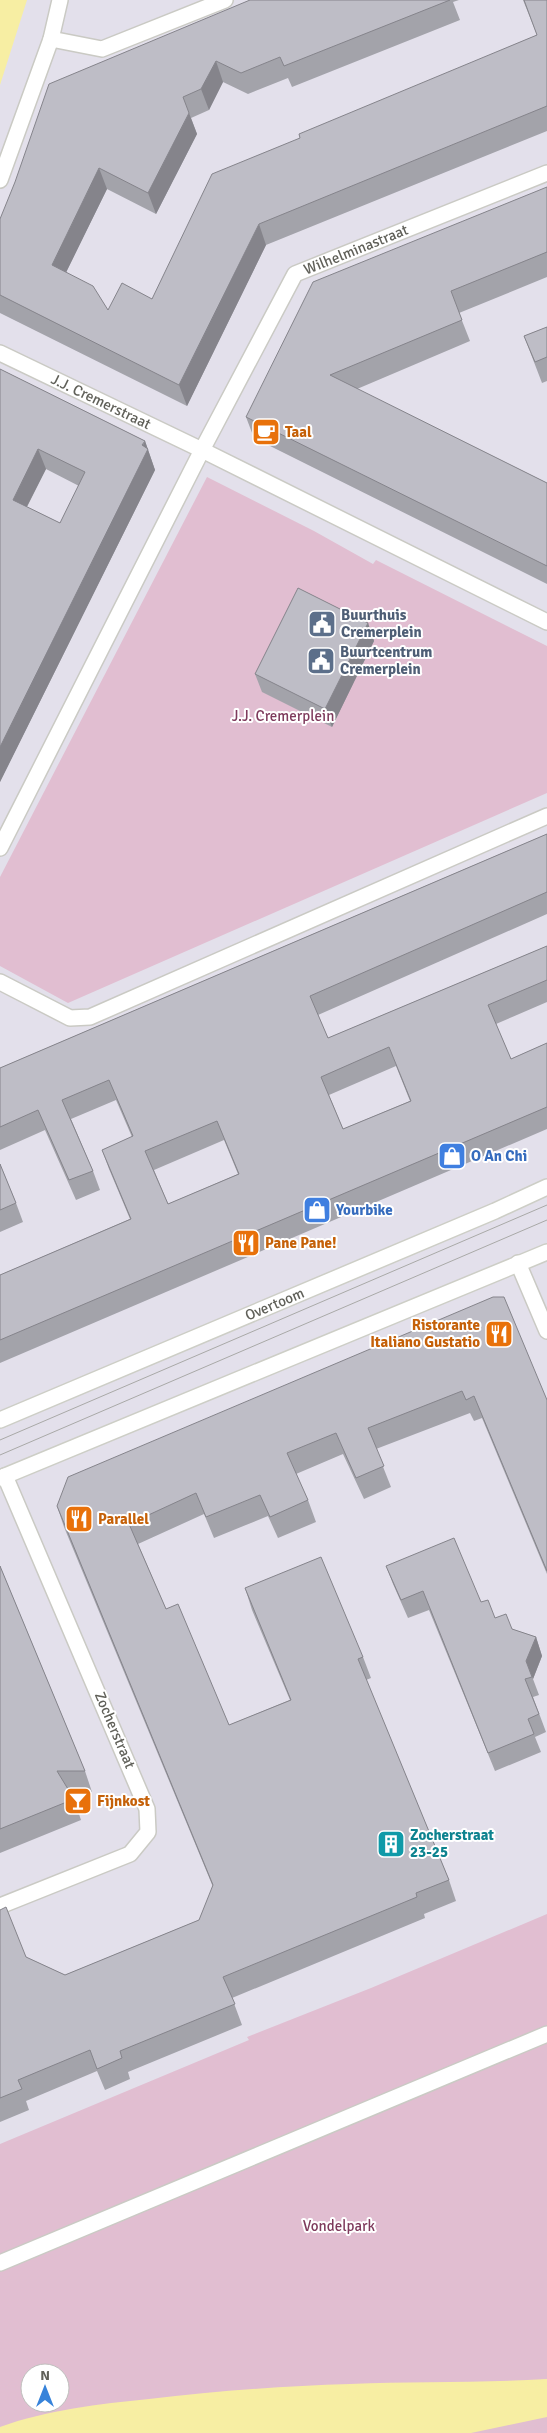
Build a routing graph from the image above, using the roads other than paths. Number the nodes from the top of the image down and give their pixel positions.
1 (60, 0) edge
2 (225, 0) edge
3 (51, 39) junction
4 (547, 173) edge
5 (0, 180) edge
6 (0, 353) edge
7 (202, 450) junction
8 (547, 622) edge
9 (547, 816) edge
10 (0, 848) edge
11 (0, 982) edge
12 (547, 1187) edge
13 (547, 1252) edge
14 (518, 1263) junction
15 (547, 1332) edge
16 (0, 1420) edge
17 (3, 1477) edge
18 (0, 1906) edge
19 (547, 2034) edge
20 (0, 2263) edge

1 - 3 street
2 - 3 street
3 - 5 street
4 - 7 street, Wilhelminastraat
6 - 7 street, J.J. Cremerstraat
7 - 8 street
7 - 10 street
9 - 11 street
12 - 16 street, Overtoom
13 - 14 street
14 - 15 street
14 - 17 street
17 - 18 street, Zocherstraat
19 - 20 street

